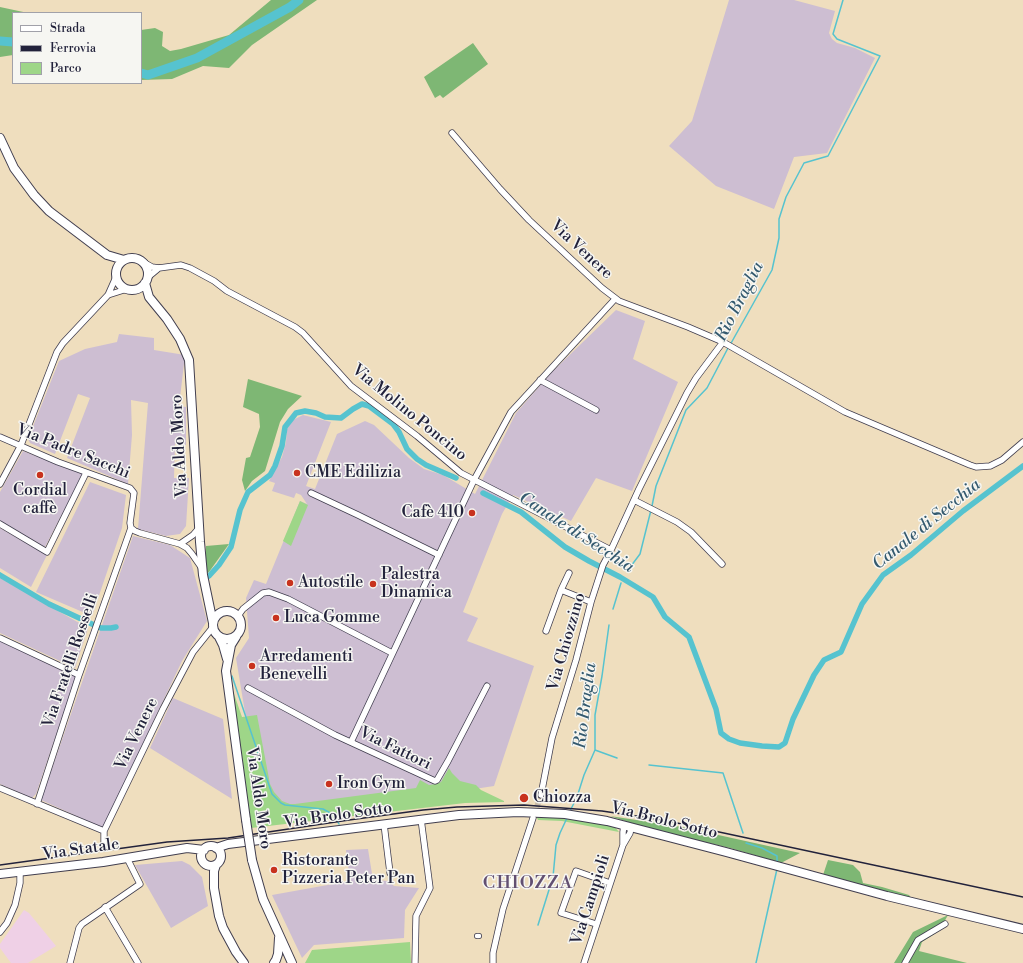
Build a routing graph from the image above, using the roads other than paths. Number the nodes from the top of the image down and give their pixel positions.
1 (452, 133) dead end
2 (0, 138) edge
3 (107, 255) junction
4 (124, 260) junction
5 (143, 262) junction
6 (159, 268) junction
7 (116, 274) junction
8 (146, 280) junction
9 (129, 289) junction
10 (108, 295) junction
11 (149, 297) junction
12 (615, 299) junction
13 (727, 344) junction
14 (540, 380) junction
15 (596, 410) dead end
16 (0, 437) edge
17 (1023, 442) edge
18 (21, 445) junction
19 (86, 473) junction
20 (474, 480) junction
21 (0, 484) edge
22 (134, 493) joint
23 (311, 493) dead end
24 (634, 500) junction
25 (0, 524) edge
26 (131, 528) junction
27 (199, 528) junction
28 (180, 544) junction
29 (611, 550) junction
30 (439, 555) junction
31 (722, 564) dead end
32 (203, 573) junction
33 (569, 573) dead end
34 (562, 590) junction
35 (590, 602) junction
36 (210, 605) junction
37 (220, 613) junction
38 (238, 616) junction
39 (213, 625) junction
40 (546, 631) dead end
41 (218, 636) junction
42 (204, 637) junction
43 (236, 637) junction
44 (0, 638) edge
45 (392, 653) junction
46 (227, 660) junction
47 (79, 675) junction
48 (487, 686) dead end
49 (248, 688) dead end
50 (351, 742) junction
51 (0, 788) edge
52 (541, 795) tunnel mouth
53 (37, 804) junction
54 (533, 818) tunnel mouth
55 (421, 819) junction
56 (614, 823) junction
57 (384, 824) junction
58 (628, 827) junction
59 (641, 830) junction
60 (104, 831) junction
61 (625, 837) junction
62 (104, 847) dead end
63 (218, 851) junction
64 (204, 857) junction
65 (127, 858) junction
66 (216, 865) junction
67 (20, 872) junction
68 (390, 873) dead end
69 (0, 874) edge
70 (610, 883) junction
71 (214, 888) junction
72 (105, 907) junction
73 (596, 924) junction
74 (945, 924) dead end
75 (1023, 930) edge
76 (0, 932) edge
77 (279, 935) junction
78 (70, 963) edge
79 (138, 963) edge
80 (244, 963) edge
81 (274, 963) edge
82 (292, 963) edge
83 (415, 963) edge
84 (493, 963) edge
85 (584, 963) edge
86 (905, 963) edge

1 - 12 street, Via Venere
2 - 3 main road
3 - 4 main road
3 - 7 main road
4 - 5 main road
4 - 7 main road
5 - 6 street, Via Molino Poncino
5 - 8 main road
6 - 8 street
6 - 20 street, Via Molino Poncino
7 - 9 main road
7 - 10 street
8 - 9 main road
8 - 11 main road, Via Aldo Moro
9 - 10 street
9 - 11 main road, Via Aldo Moro
10 - 18 street
11 - 27 main road, Via Aldo Moro
12 - 13 street, Via Venere
12 - 14 street
13 - 17 street, Via Venere
13 - 24 street, Via Chiozzino
14 - 15 street
14 - 20 street
16 - 18 street, Via Padre Sacchi
18 - 19 street, Via Padre Sacchi
18 - 21 street
19 - 22 street, Via Padre Sacchi
19 - 25 street
20 - 29 street, Via Molino Poncino
20 - 30 street
22 - 26 street, Via Fratelli Rosselli
23 - 30 street
24 - 29 street, Via Chiozzino
24 - 31 street
26 - 28 street
26 - 47 street, Via Fratelli Rosselli
27 - 28 street
27 - 32 main road, Via Aldo Moro
28 - 32 street
29 - 35 street, Via Chiozzino
30 - 45 street
32 - 36 main road, Via Aldo Moro
33 - 34 street
34 - 35 street
34 - 40 street
35 - 52 street, Via Chiozzino
36 - 37 main road
36 - 39 main road, Via Aldo Moro
37 - 38 main road
37 - 39 main road
38 - 43 main road
38 - 45 street
39 - 41 main road
39 - 42 street, Via Venere
41 - 42 street
41 - 43 main road
41 - 46 main road, Via Aldo Moro
42 - 60 street, Via Venere
43 - 46 main road, Via Aldo Moro
44 - 47 street
45 - 50 street
46 - 77 main road, Via Aldo Moro, bridge
47 - 53 street, Via Fratelli Rosselli
48 - 50 street, Via Fattori
49 - 50 street, Via Fattori
51 - 53 street
53 - 60 street
54 - 84 street
55 - 56 main road, Via Brolo Sotto
55 - 57 main road, Via Brolo Sotto
55 - 83 street
56 - 58 main road, Via Brolo Sotto
56 - 61 street
57 - 63 main road, Via Brolo Sotto
57 - 68 street
58 - 59 main road, Via Brolo Sotto
58 - 61 street, Via Campioli
59 - 61 street, Via Campioli
59 - 75 main road, Via Brolo Sotto
60 - 62 street, Via Venere
61 - 70 street, Via Campioli
63 - 64 main road, Via Statale
63 - 66 main road
64 - 65 main road, Via Statale
64 - 66 main road, Via Statale
64 - 71 main road
65 - 67 main road, Via Statale
65 - 72 street
66 - 71 main road
67 - 69 main road, Via Statale
67 - 76 street
70 - 73 street, Via Campioli
70 - 73 street
71 - 80 main road
72 - 78 street
72 - 79 street
73 - 85 street, Via Campioli
74 - 86 street
77 - 81 main road, Via Aldo Moro
77 - 82 main road, Via Aldo Moro

